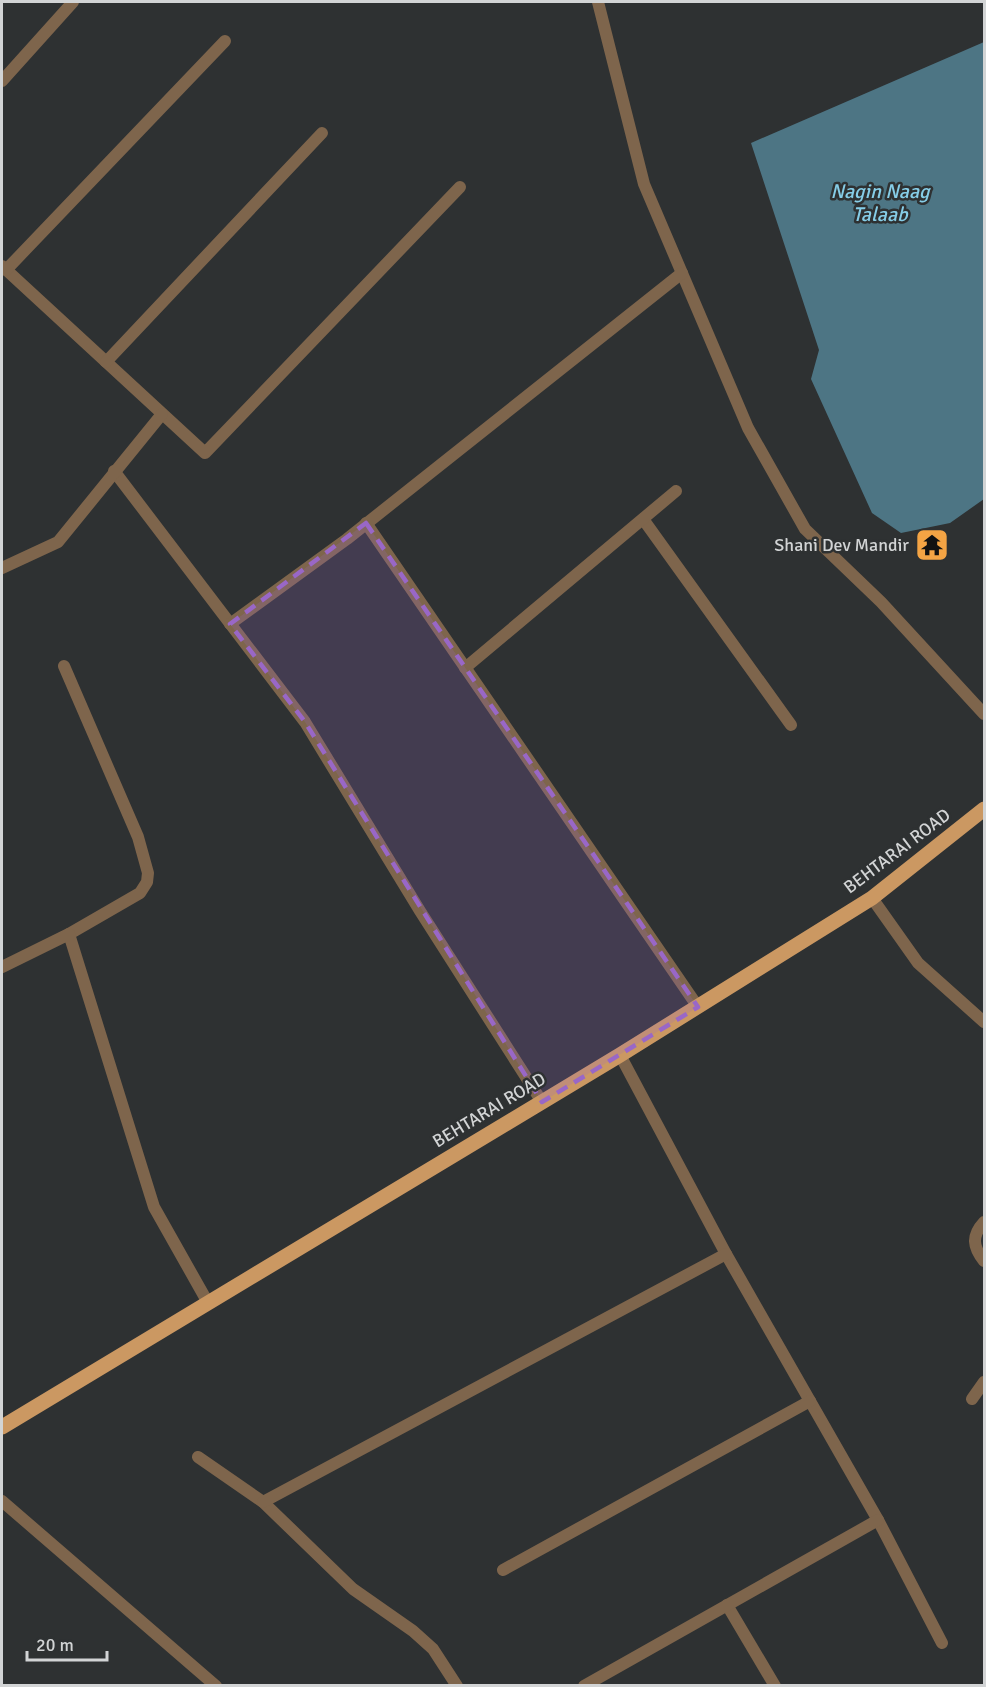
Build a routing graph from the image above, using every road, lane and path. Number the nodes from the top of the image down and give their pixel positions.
1 (73, 2) edge
2 (598, 2) edge
3 (225, 40) dead end
4 (2, 81) edge
5 (322, 134) dead end
6 (460, 187) dead end
7 (4, 268) edge
8 (682, 273) junction
9 (105, 362) junction
10 (162, 414) junction
11 (114, 471) junction
12 (676, 491) dead end
13 (643, 519) junction
14 (366, 523) junction
15 (2, 568) edge
16 (230, 624) junction
17 (64, 666) dead end
18 (465, 668) junction
19 (984, 714) edge
20 (791, 725) dead end
21 (984, 809) edge
22 (872, 898) junction
23 (69, 934) junction
24 (2, 968) edge
25 (698, 1007) junction
26 (984, 1022) edge
27 (620, 1055) junction
28 (542, 1102) junction
29 (984, 1222) edge
30 (726, 1254) junction
31 (984, 1261) edge
32 (207, 1301) junction
33 (984, 1382) edge
34 (972, 1399) dead end
35 (810, 1401) junction
36 (2, 1427) edge
37 (198, 1457) dead end
38 (2, 1501) edge
39 (263, 1502) junction
40 (878, 1520) junction
41 (503, 1570) dead end
42 (727, 1605) junction
43 (942, 1643) dead end
44 (216, 1686) edge
45 (457, 1686) edge
46 (584, 1686) edge
47 (775, 1686) edge

1 - 4 street
2 - 8 street
3 - 7 street
5 - 9 street
6 - 10 street
7 - 9 street
8 - 14 street
8 - 19 street
9 - 10 street
10 - 11 street
11 - 15 street
11 - 16 street
12 - 13 street
13 - 18 street
13 - 20 street
14 - 16 street
14 - 18 street
16 - 28 street
17 - 23 street
18 - 25 street
21 - 22 main road, BEHTARAI ROAD
22 - 25 main road, BEHTARAI ROAD
22 - 26 street
23 - 24 street
23 - 32 street
25 - 27 main road, BEHTARAI ROAD
27 - 28 main road, BEHTARAI ROAD
27 - 30 street
28 - 32 main road, BEHTARAI ROAD
29 - 31 street
30 - 35 street
30 - 39 street
32 - 36 main road, BEHTARAI ROAD
33 - 34 street
35 - 40 street
35 - 41 street
37 - 39 street
38 - 44 street
39 - 45 street
40 - 42 street
40 - 43 street
42 - 46 street
42 - 47 street

